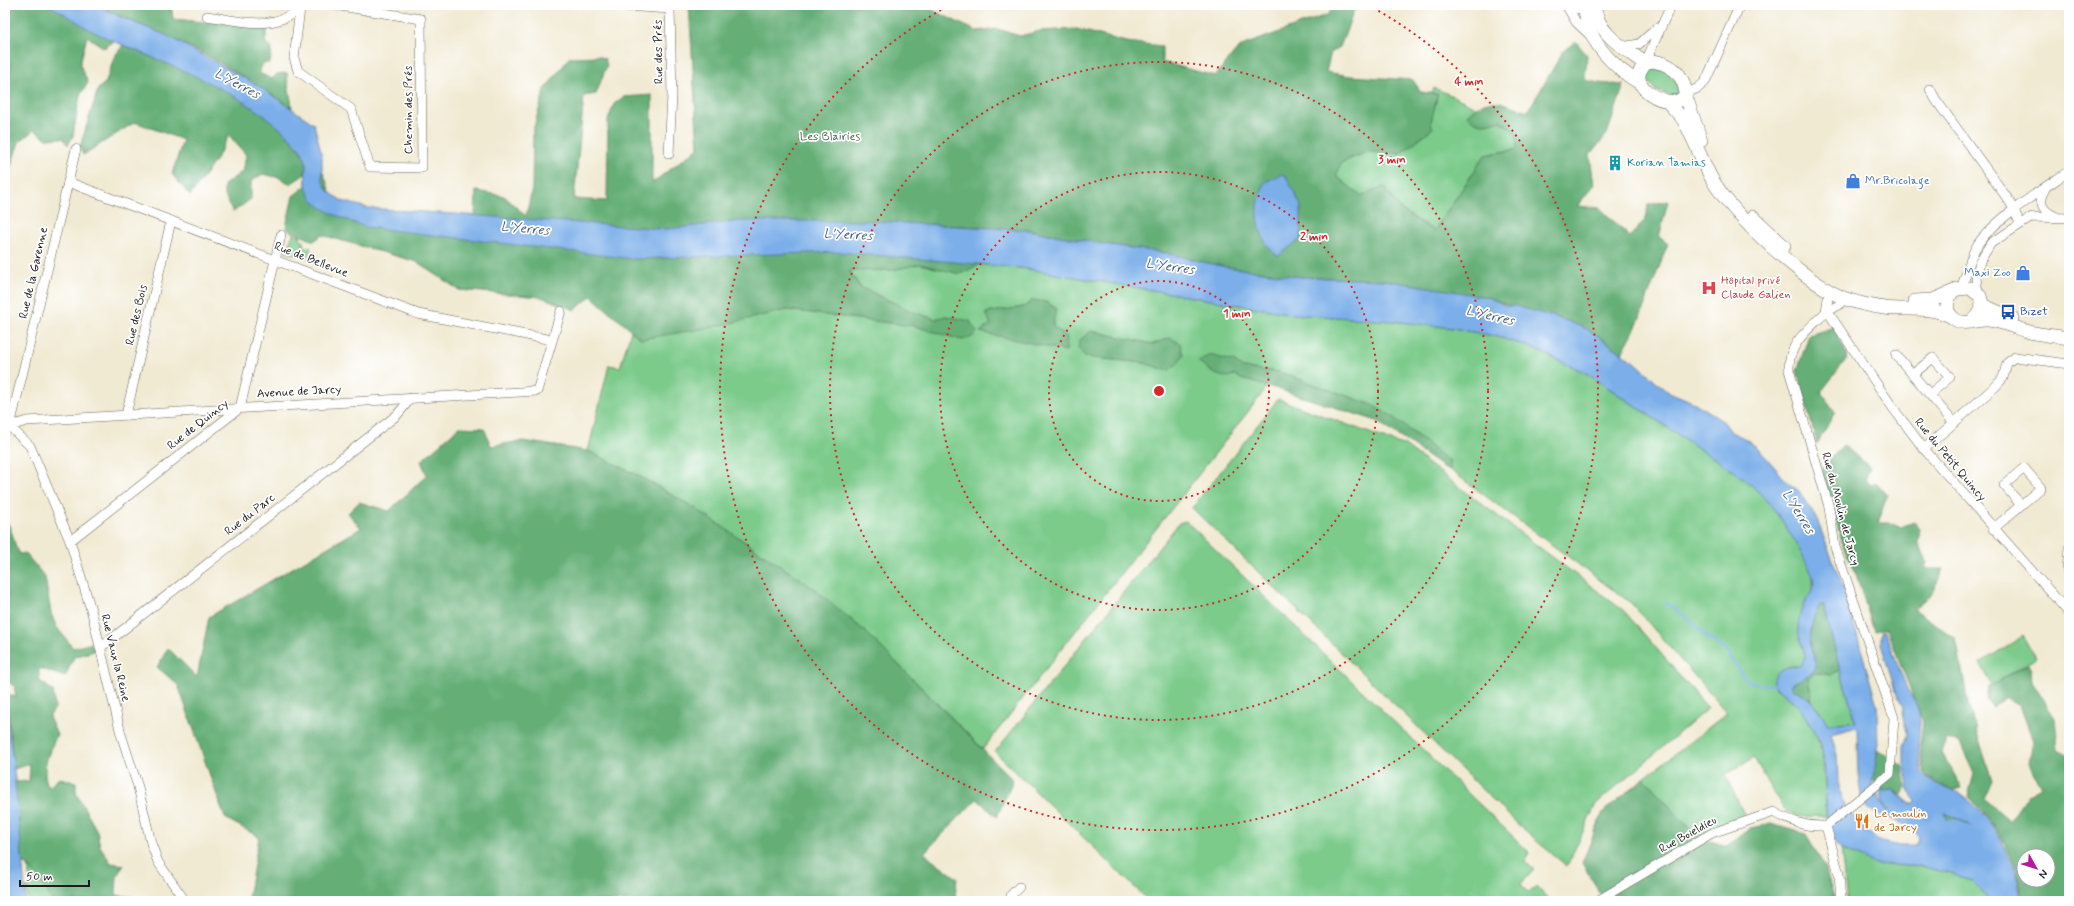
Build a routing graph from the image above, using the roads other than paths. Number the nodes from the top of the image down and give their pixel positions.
1 (334, 5) edge
2 (610, 5) edge
3 (1568, 5) edge
4 (1584, 5) edge
5 (1594, 5) edge
6 (1671, 5) edge
7 (1740, 5) edge
8 (302, 6) edge
9 (208, 16) dead end
10 (1662, 23) junction
11 (1592, 37) junction
12 (1622, 47) junction
13 (1645, 63) junction
14 (1641, 84) junction
15 (1930, 89) dead end
16 (1685, 94) junction
17 (1668, 102) junction
18 (76, 148) dead end
19 (670, 154) dead end
20 (2069, 171) edge
21 (68, 182) junction
22 (2045, 188) junction
23 (2014, 211) junction
24 (2057, 217) junction
25 (2069, 218) edge
26 (172, 221) junction
27 (2020, 224) junction
28 (281, 235) dead end
29 (274, 259) junction
30 (1956, 290) junction
31 (1829, 292) junction
32 (1844, 298) junction
33 (1980, 299) junction
34 (561, 311) dead end
35 (1826, 312) junction
36 (1952, 317) junction
37 (1972, 321) junction
38 (2069, 329) edge
39 (2069, 338) edge
40 (552, 340) junction
41 (1896, 355) dead end
42 (2069, 364) edge
43 (1913, 374) junction
44 (1930, 394) junction
45 (411, 398) junction
46 (240, 408) junction
47 (126, 415) junction
48 (1954, 423) junction
49 (7, 424) edge
50 (1924, 449) junction
51 (2021, 505) dead end
52 (1993, 529) junction
53 (70, 541) junction
54 (2069, 548) edge
55 (2069, 570) edge
56 (2069, 613) edge
57 (100, 648) junction
58 (1826, 826) junction
59 (1019, 887) dead end
60 (185, 901) edge
61 (1011, 901) edge
62 (1597, 901) edge
63 (1841, 901) edge

1 - 8 street, Chemin des Prés
2 - 19 street, Rue des Prés
3 - 4 street
3 - 11 street
4 - 11 main road
5 - 12 main road
6 - 10 street
7 - 16 street
8 - 9 street
10 - 12 street
10 - 13 street
11 - 14 main road
12 - 13 main road
13 - 14 main road
13 - 16 main road
14 - 17 main road
15 - 23 street
16 - 17 main road
16 - 30 main road
17 - 31 main road
18 - 21 street, Rue de la Garenne
20 - 22 street
21 - 26 street, Rue de Bellevue
21 - 49 street, Rue de la Garenne
22 - 23 street
22 - 24 street
23 - 27 street
23 - 30 street
24 - 25 street
24 - 27 street
26 - 29 street, Rue de Bellevue
26 - 47 street, Rue des Bois
27 - 33 street
28 - 29 street, Rue de Quincy
29 - 40 street, Rue de Bellevue
29 - 46 street, Rue de Quincy
30 - 33 main road
30 - 36 main road
31 - 32 main road
31 - 35 street
32 - 35 street, Rue du Moulin de Jarcy
32 - 36 main road
33 - 37 main road
33 - 38 main road
34 - 40 street
35 - 50 street, Rue du Petit Quincy
35 - 58 street, Rue du Moulin de Jarcy
36 - 37 main road
37 - 39 main road
40 - 45 street, Avenue de Jarcy
41 - 43 street
42 - 48 street
43 - 44 street
43 - 44 street
44 - 48 street
45 - 46 street, Avenue de Jarcy
45 - 57 street, Rue du Parc
46 - 47 street, Avenue de Jarcy
46 - 53 street, Rue de Quincy
47 - 49 street, Avenue de Jarcy
48 - 50 street
49 - 53 street, Rue Vaux la Reine
50 - 52 street, Rue du Petit Quincy
51 - 52 street
52 - 56 street, Rue du Petit Quincy
53 - 57 street, Rue Vaux la Reine
54 - 55 street
57 - 60 street, Rue Vaux la Reine
58 - 62 street, Rue Boieldieu
58 - 63 street
59 - 61 street

